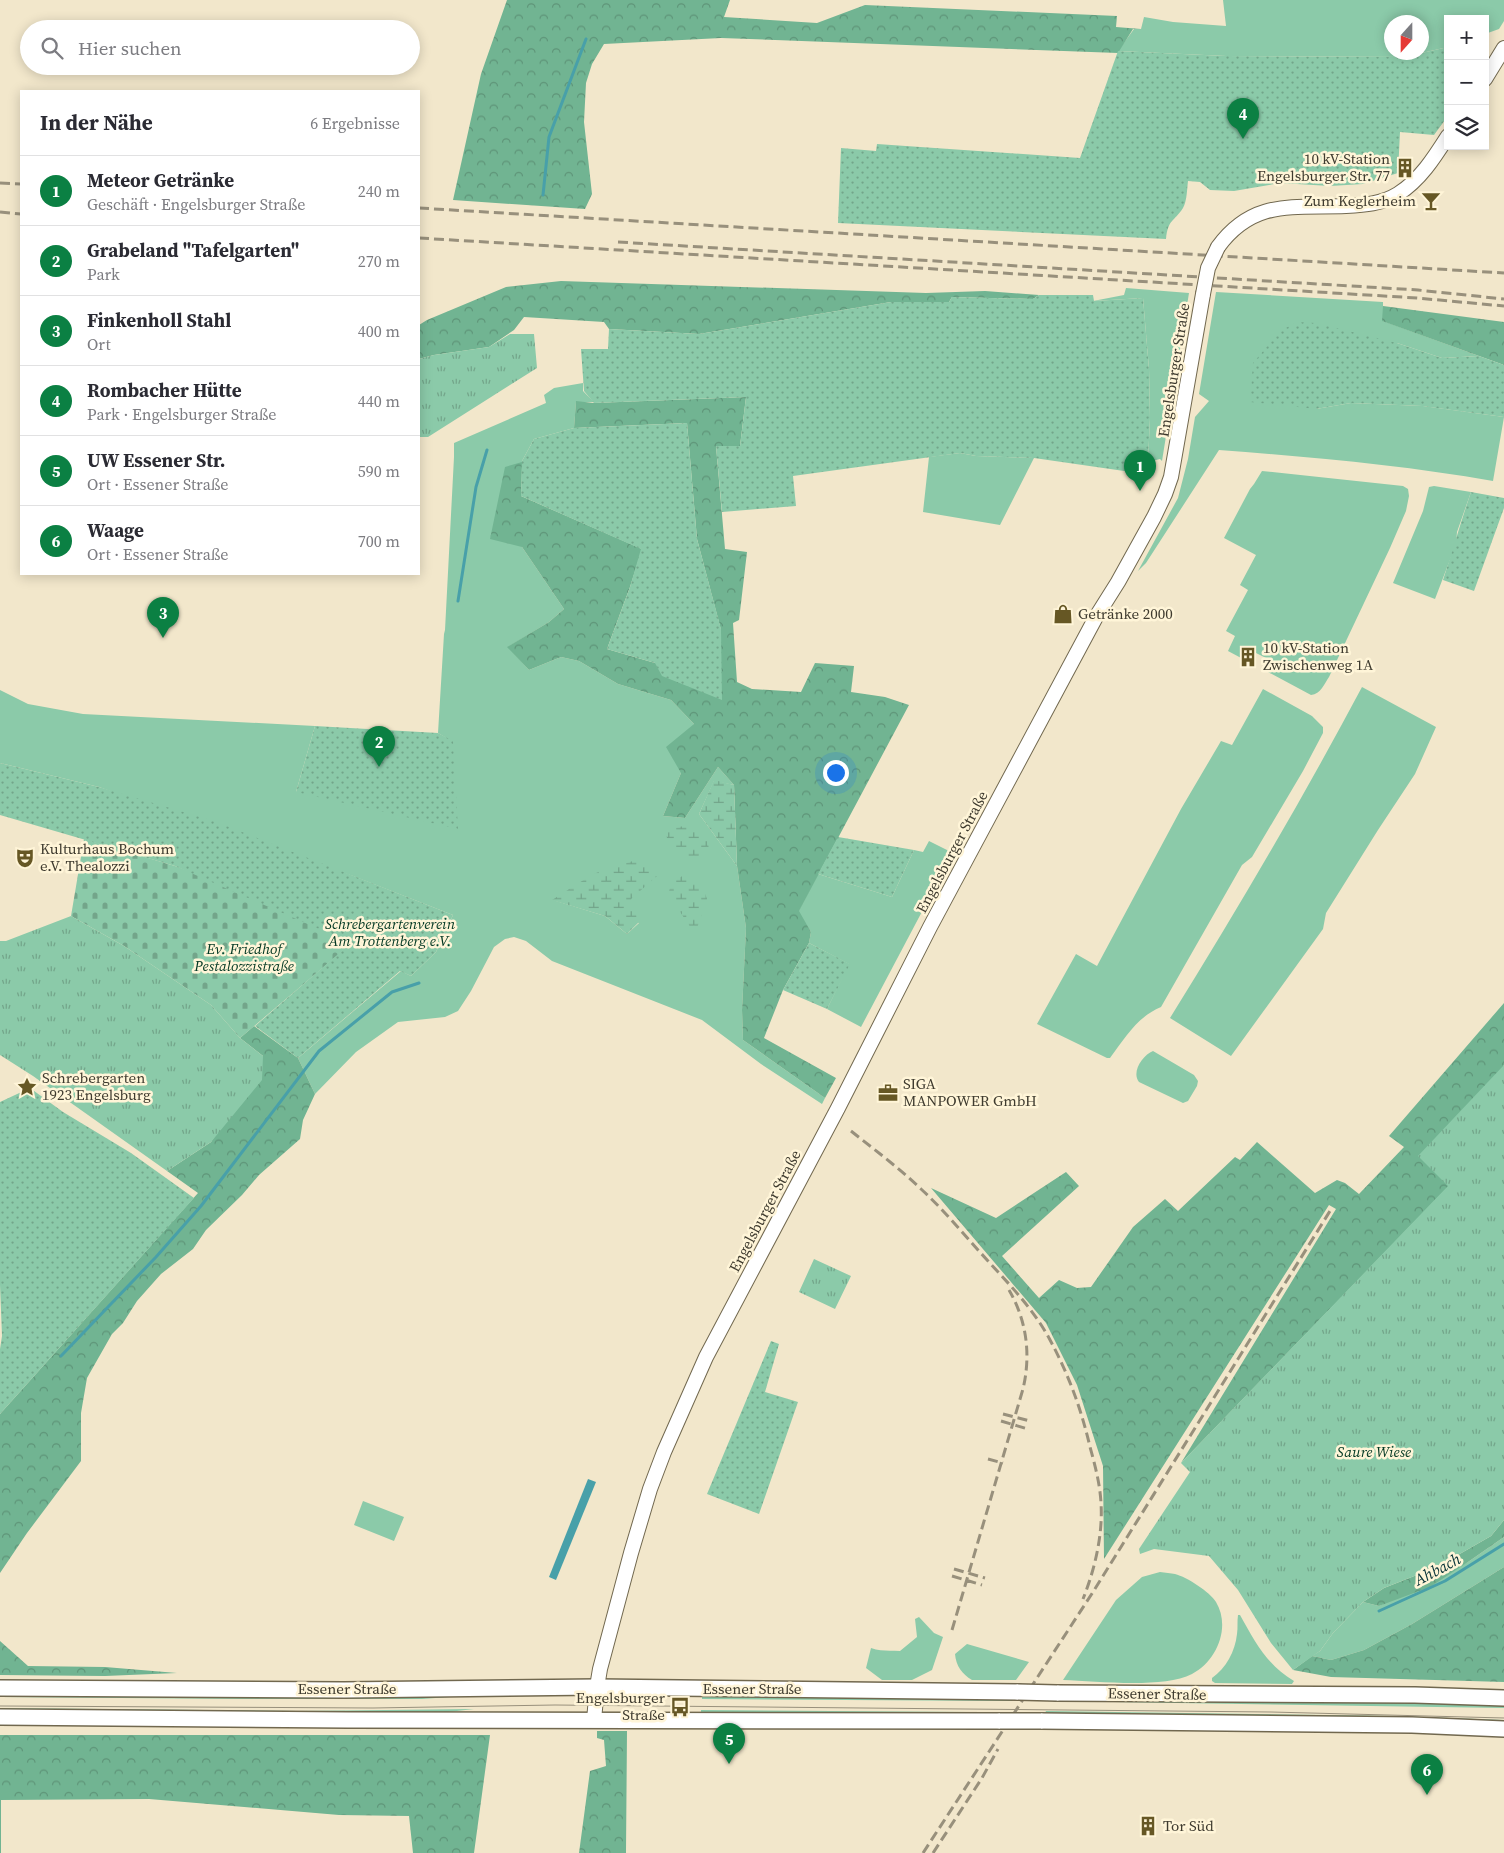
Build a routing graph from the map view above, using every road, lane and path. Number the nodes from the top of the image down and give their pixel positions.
1 (1504, 48) edge
2 (1489, 72) edge
3 (1444, 142) edge
4 (597, 1687) junction
5 (0, 1688) edge
6 (1504, 1698) edge
7 (0, 1717) edge
8 (594, 1720) junction
9 (1504, 1729) edge

1 - 2 street
3 - 4 street, Engelsburger Straße, bridge
4 - 5 main road, Essener Straße
4 - 6 main road, Essener Straße, bridge
4 - 8 street, Engelsburger Straße
7 - 8 main road, Essener Straße
8 - 9 main road, Essener Straße, bridge

